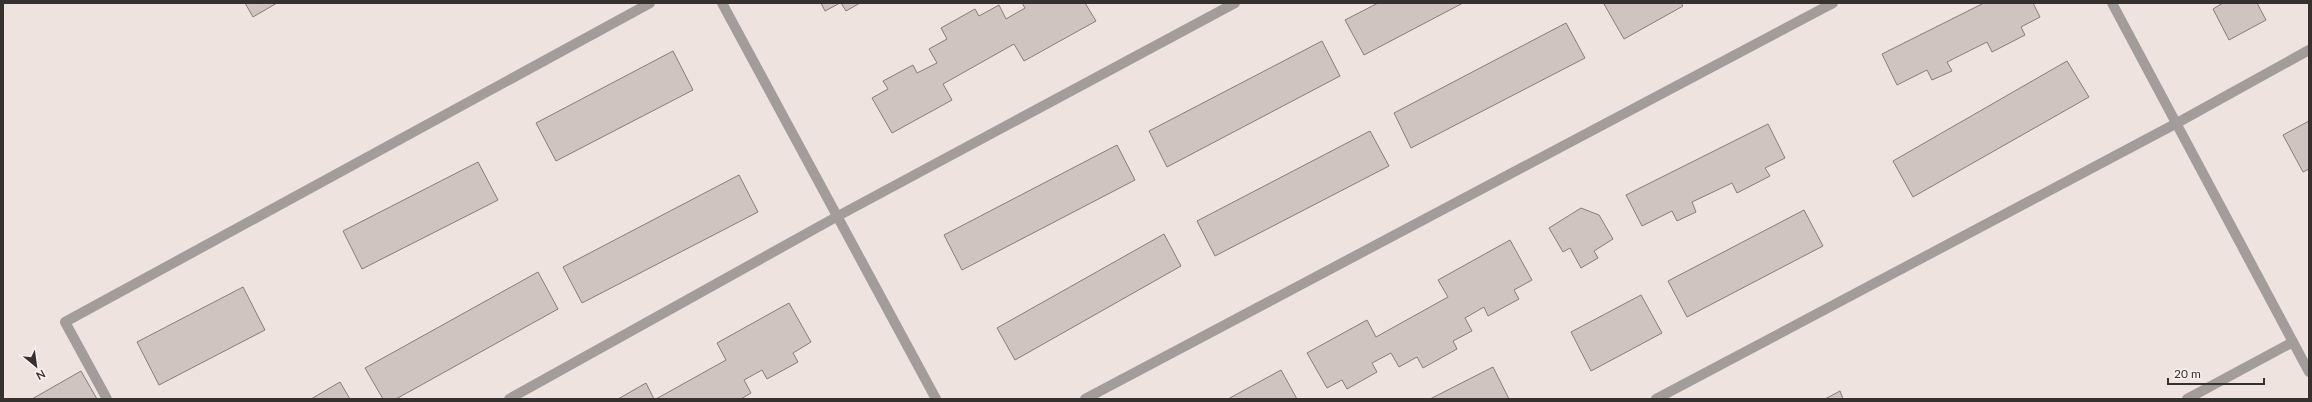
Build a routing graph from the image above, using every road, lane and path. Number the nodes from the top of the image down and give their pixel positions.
1 (650, 3) edge
2 (722, 3) edge
3 (1235, 3) edge
4 (1833, 3) edge
5 (2112, 3) edge
6 (2309, 50) edge
7 (2177, 123) junction
8 (838, 216) junction
9 (2293, 342) junction
10 (2308, 368) edge
11 (107, 399) edge
12 (509, 399) edge
13 (936, 399) edge
14 (1085, 399) edge
15 (1656, 399) edge
16 (2187, 399) edge

1 - 11 street
2 - 8 street
3 - 8 street
4 - 14 street
5 - 7 street
6 - 7 street
7 - 9 street
7 - 15 street
8 - 12 street
8 - 13 street
9 - 10 street
9 - 16 street

